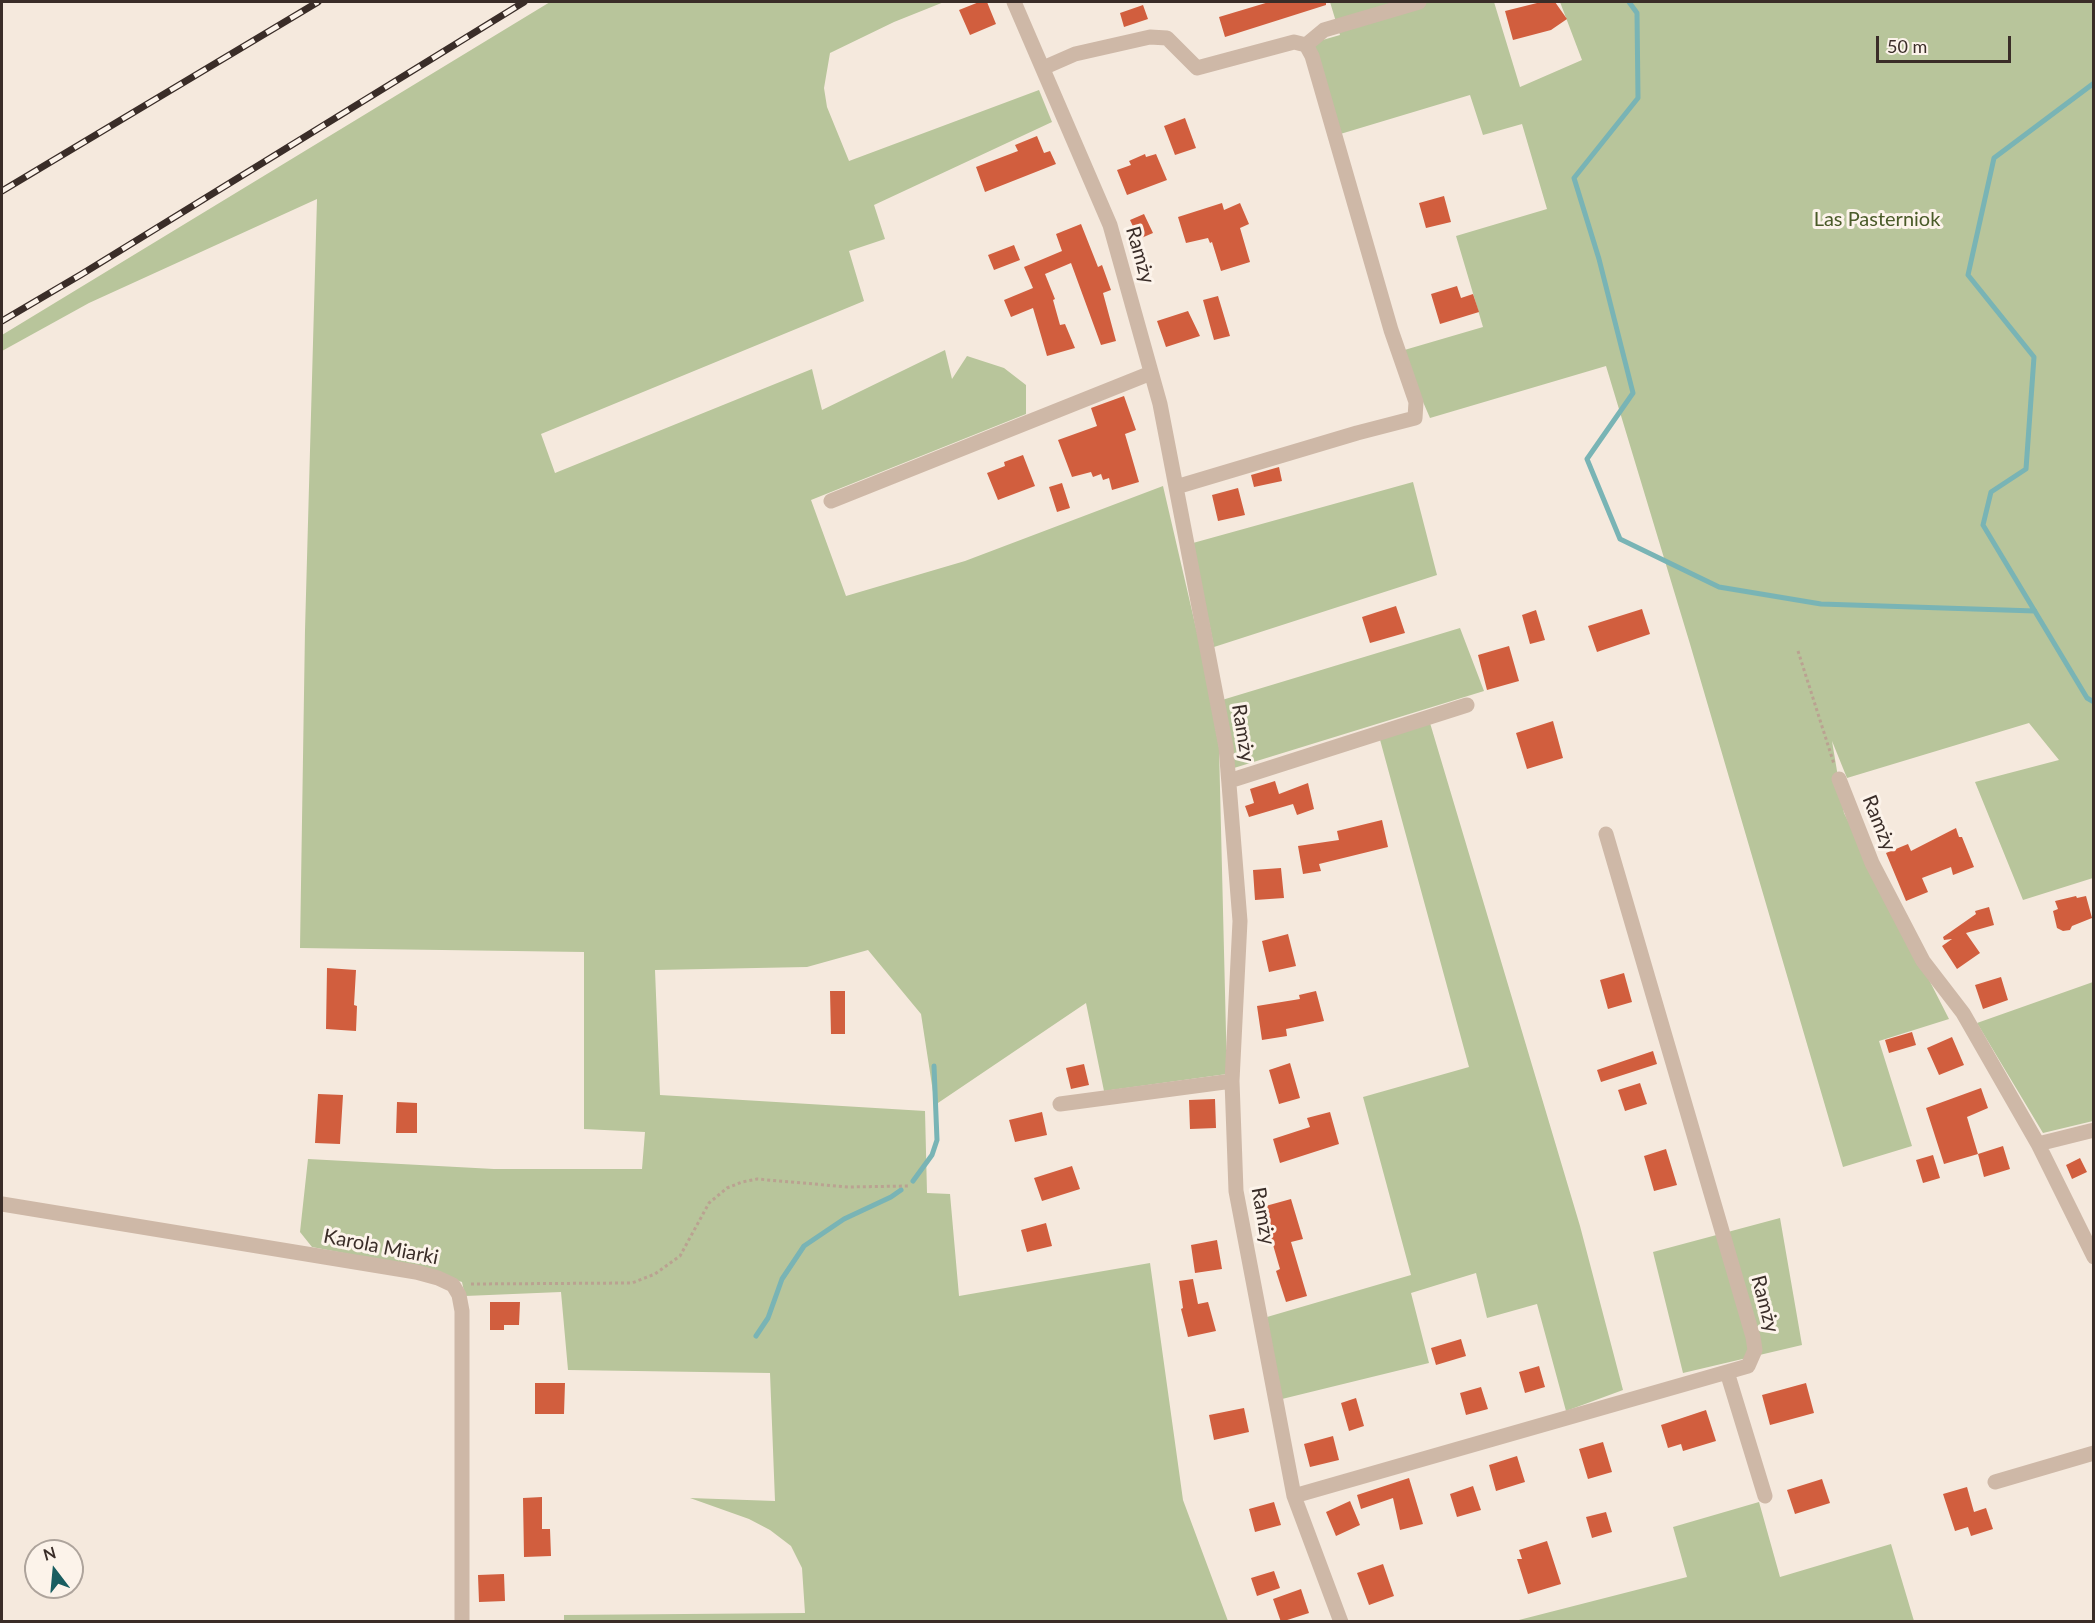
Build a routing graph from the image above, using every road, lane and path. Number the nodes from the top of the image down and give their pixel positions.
1 (1014, 2) edge
2 (1419, 2) edge
3 (1306, 45) junction
4 (1042, 68) junction
5 (1151, 373) junction
6 (1176, 487) junction
7 (831, 501) dead end
8 (1798, 651) dead end
9 (1467, 705) dead end
10 (1839, 779) joint
11 (1229, 781) junction
12 (1606, 834) dead end
13 (1232, 1081) junction
14 (1060, 1104) dead end
15 (2094, 1130) edge
16 (2038, 1144) junction
17 (909, 1186) dead end
18 (2, 1204) edge
19 (2094, 1257) edge
20 (453, 1285) junction
21 (1727, 1372) junction
22 (2094, 1453) edge
23 (1995, 1482) dead end
24 (1294, 1496) junction
25 (1765, 1496) dead end
26 (462, 1622) edge
27 (1341, 1622) edge

1 - 4 street, Ramży
2 - 3 street
3 - 4 street
3 - 6 street
4 - 5 street, Ramży
5 - 6 street, Ramży
5 - 7 street
6 - 11 street, Ramży
8 - 10 path
9 - 11 street
10 - 16 street, Ramży
11 - 13 street, Ramży
12 - 21 street, Ramży
13 - 14 street
13 - 24 street, Ramży
15 - 16 street
16 - 19 street, Ramży
17 - 20 path
18 - 20 street, Karola Miarki
20 - 26 street, Karola Miarki
21 - 24 street, Ramży
21 - 25 street
22 - 23 street
24 - 27 street, Ramży

